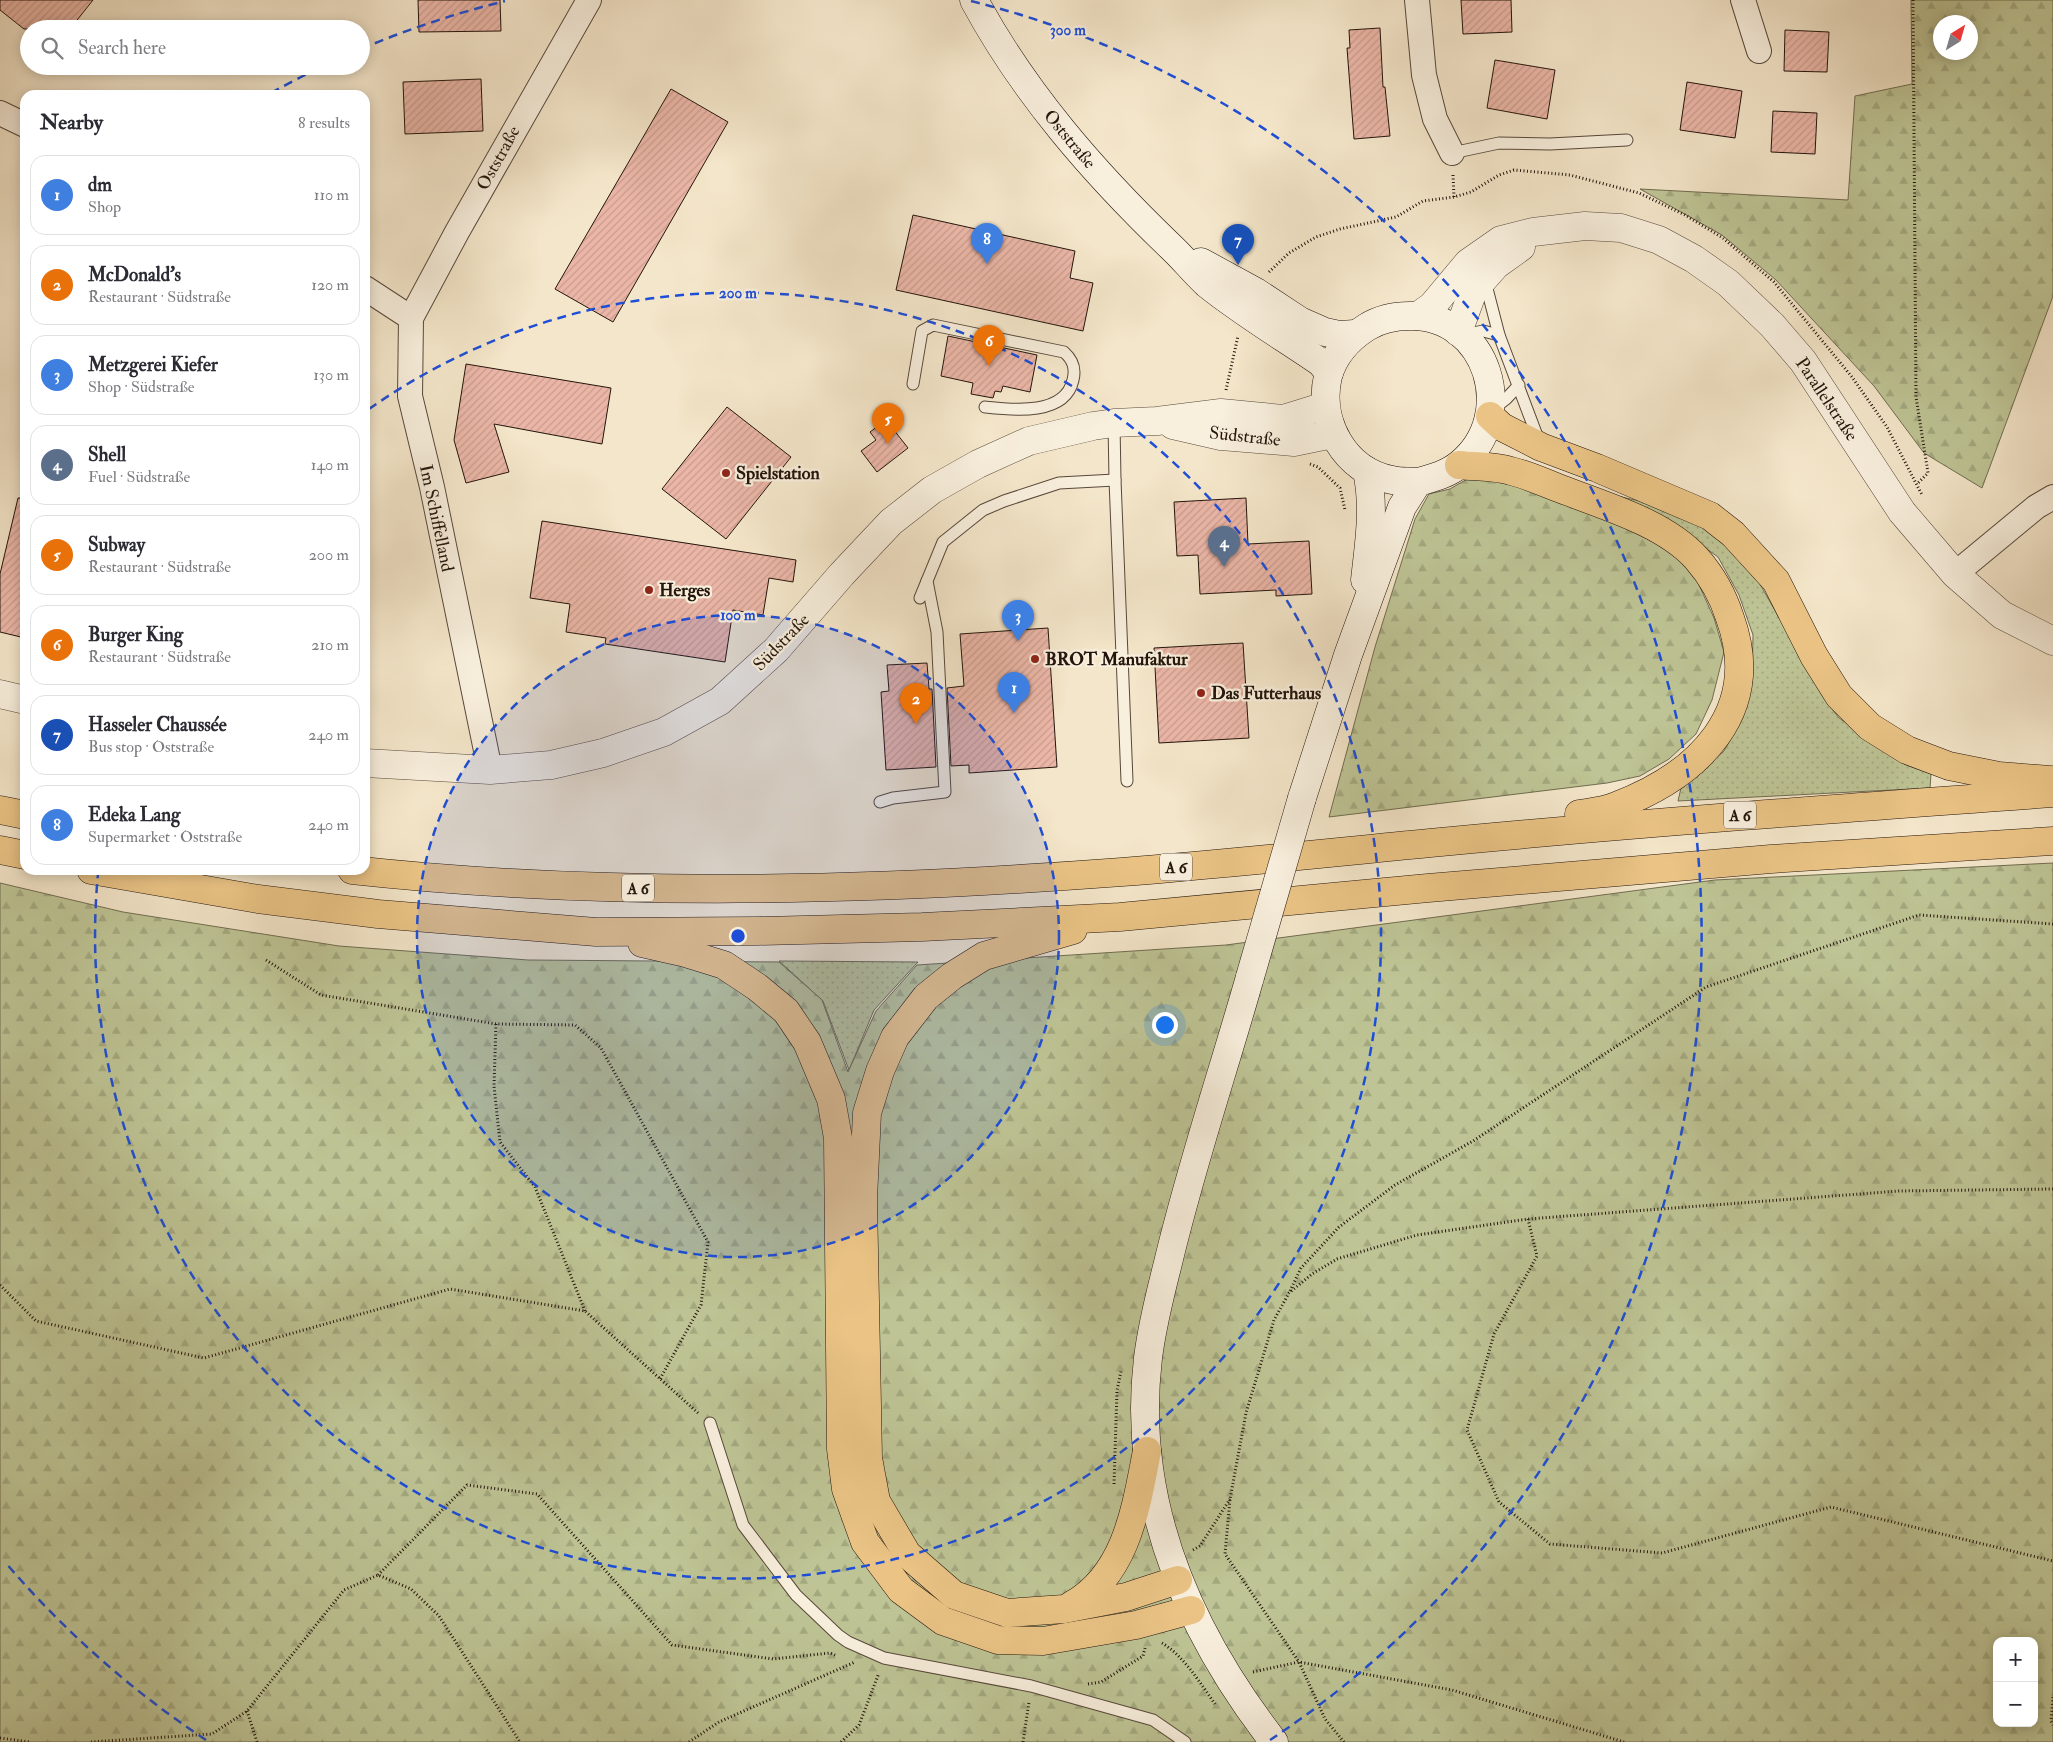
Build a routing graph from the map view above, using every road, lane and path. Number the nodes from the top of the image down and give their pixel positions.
1 (589, 0) edge
2 (1417, 0) edge
3 (1742, 0) edge
4 (1913, 0) edge
5 (978, 6) edge
6 (1759, 51) dead end
7 (0, 114) edge
8 (20, 123) edge
9 (1627, 140) dead end
10 (1452, 152) joint
11 (1559, 229) junction
12 (1484, 278) junction
13 (370, 291) edge
14 (1251, 303) junction
15 (1418, 316) junction
16 (412, 318) junction
17 (1355, 334) junction
18 (1460, 334) junction
19 (1499, 335) junction
20 (1329, 372) junction
21 (913, 384) dead end
22 (1519, 385) junction
23 (1325, 406) junction
24 (984, 407) dead end
25 (1221, 413) junction
26 (1491, 413) junction
27 (1157, 421) junction
28 (1114, 423) junction
29 (1333, 434) junction
30 (1541, 447) junction
31 (1305, 462) dead end
32 (1459, 465) junction
33 (1367, 471) junction
34 (1115, 480) junction
35 (1418, 482) junction
36 (1917, 484) junction
37 (2053, 497) edge
38 (1924, 501) dead end
39 (1347, 516) dead end
40 (1954, 574) junction
41 (927, 581) junction
42 (920, 598) dead end
43 (2053, 641) edge
44 (1348, 655) junction
45 (0, 694) edge
46 (20, 699) edge
47 (370, 763) edge
48 (490, 770) junction
49 (1127, 781) dead end
50 (2053, 781) edge
51 (2053, 793) edge
52 (880, 802) dead end
53 (0, 810) edge
54 (20, 814) edge
55 (2053, 841) edge
56 (1428, 843) junction
57 (0, 850) edge
58 (20, 854) edge
59 (370, 872) edge
60 (119, 875) edge
61 (1120, 917) junction
62 (2053, 924) edge
63 (596, 932) junction
64 (266, 960) dead end
65 (496, 1024) junction
66 (2053, 1189) edge
67 (1528, 1219) junction
68 (0, 1285) edge
69 (1289, 1293) junction
70 (585, 1311) junction
71 (660, 1378) junction
72 (710, 1424) joint
73 (1147, 1450) junction
74 (1230, 1499) junction
75 (2053, 1561) edge
76 (1175, 1571) junction
77 (378, 1575) junction
78 (1064, 1609) junction
79 (1190, 1610) junction
80 (1146, 1642) dead end
81 (1159, 1642) dead end
82 (872, 1654) junction
83 (884, 1658) junction
84 (1299, 1662) junction
85 (853, 1663) junction
86 (1228, 1677) junction
87 (1082, 1684) dead end
88 (1031, 1686) junction
89 (2053, 1697) edge
90 (1216, 1705) dead end
91 (247, 1711) junction
92 (2053, 1725) edge
93 (0, 1738) edge
94 (30, 1742) edge
95 (90, 1742) edge
96 (258, 1742) edge
97 (520, 1742) edge
98 (688, 1742) edge
99 (841, 1742) edge
100 (1023, 1742) edge
101 (1185, 1742) edge
102 (1274, 1742) edge
103 (1344, 1742) edge
104 (1624, 1742) edge

1 - 16 street, Oststraße
2 - 10 street
3 - 6 street
4 - 36 path
5 - 14 main road, Oststraße
7 - 8 street
9 - 10 lane
11 - 12 main road, Parallelstraße
11 - 15 main road, Parallelstraße
11 - 40 main road, Parallelstraße
12 - 18 main road, Parallelstraße
12 - 19 lane
13 - 16 street
14 - 17 main road, Oststraße
14 - 20 main road, Oststraße
14 - 25 path
14 - 36 path
15 - 17 main road
15 - 18 main road
16 - 48 street, Im Schiffelland
17 - 20 main road
18 - 19 lane
18 - 26 main road
19 - 22 lane
20 - 23 main road
21 - 24 lane
22 - 26 lane
22 - 30 lane
23 - 25 main road, Südstraße
23 - 29 main road
25 - 27 main road, Südstraße
26 - 30 highway
26 - 32 main road
27 - 28 main road, Südstraße
27 - 29 main road, Südstraße
28 - 34 lane
28 - 48 main road, Südstraße
29 - 33 main road
30 - 50 highway
31 - 39 path
32 - 35 main road
32 - 56 highway
33 - 35 main road
33 - 44 main road
34 - 41 lane
34 - 49 lane
35 - 44 main road
36 - 38 path
37 - 40 street
40 - 43 main road, Parallelstraße
41 - 42 lane
41 - 52 lane
44 - 73 main road, bridge
45 - 46 main road
47 - 48 main road, Südstraße
51 - 56 highway, A 6
53 - 54 highway
55 - 61 highway
56 - 59 highway, A 6
57 - 58 highway
60 - 63 highway
61 - 63 highway
61 - 78 highway
62 - 69 path
63 - 79 highway
64 - 65 path
65 - 70 path
65 - 71 path
66 - 67 path
67 - 69 path
67 - 75 path
68 - 70 path
69 - 74 path
70 - 71 path
71 - 72 path
72 - 82 lane
73 - 76 main road
73 - 78 highway
74 - 76 path
74 - 84 path
76 - 78 highway
76 - 79 main road
77 - 85 path
77 - 91 path
77 - 97 path
79 - 86 main road
80 - 87 path
81 - 90 path
82 - 83 lane
82 - 85 path
83 - 88 lane
83 - 99 path
84 - 86 path
84 - 103 path
84 - 104 path
85 - 98 path
86 - 102 main road
88 - 100 path
88 - 101 lane
89 - 92 path
91 - 95 path
91 - 96 path
93 - 94 path

